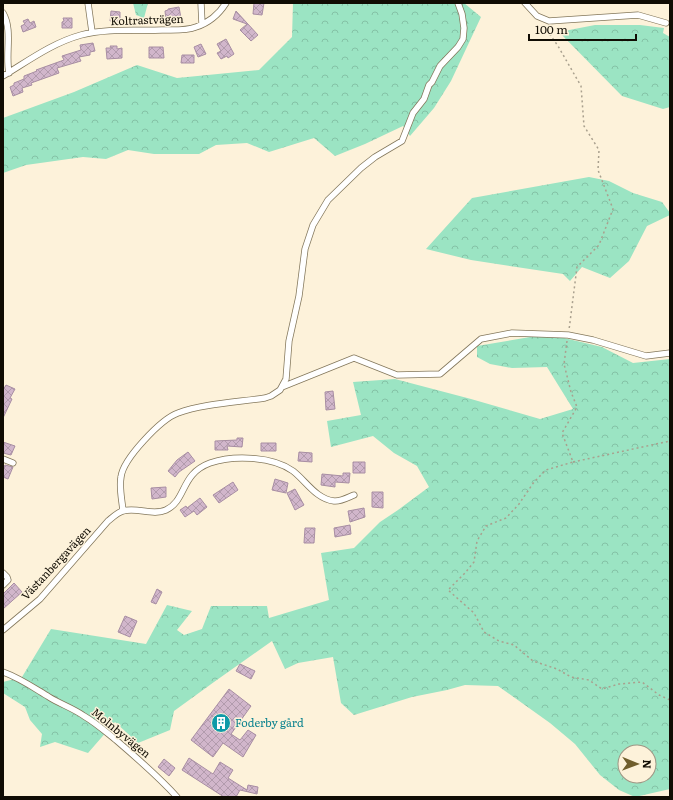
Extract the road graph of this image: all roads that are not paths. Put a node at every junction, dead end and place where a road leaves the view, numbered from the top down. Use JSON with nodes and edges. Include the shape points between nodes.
{"nodes":[{"id":1,"x":88,"y":3,"type":"edge"},
{"id":2,"x":201,"y":3,"type":"edge"},
{"id":3,"x":226,"y":3,"type":"edge"},
{"id":4,"x":458,"y":3,"type":"edge"},
{"id":5,"x":525,"y":3,"type":"edge"},
{"id":6,"x":3,"y":13,"type":"edge"},
{"id":7,"x":666,"y":22,"type":"dead end"},
{"id":8,"x":202,"y":24,"type":"junction"},
{"id":9,"x":92,"y":32,"type":"junction"},
{"id":10,"x":9,"y":73,"type":"junction"},
{"id":11,"x":3,"y":76,"type":"edge"},
{"id":12,"x":670,"y":354,"type":"edge"},
{"id":13,"x":281,"y":387,"type":"junction"},
{"id":14,"x":3,"y":459,"type":"edge"},
{"id":15,"x":12,"y":463,"type":"dead end"},
{"id":16,"x":354,"y":495,"type":"dead end"},
{"id":17,"x":123,"y":511,"type":"junction"},
{"id":18,"x":3,"y":573,"type":"edge"},
{"id":19,"x":3,"y":586,"type":"edge"},
{"id":20,"x":3,"y":630,"type":"edge"},
{"id":21,"x":3,"y":672,"type":"edge"},
{"id":22,"x":177,"y":797,"type":"edge"}],
"edges":[{"from":1,"to":9,"type":"street"},
{"from":2,"to":8,"type":"street"},
{"from":3,"to":8,"type":"street","name":"Koltrastvägen","via":[[220,12]]},
{"from":4,"to":13,"type":"street","via":[[464,28],[463,39],[440,66],[424,99],[413,113],[402,141],[361,168],[328,200],[313,225],[305,249],[299,296],[288,341],[286,379]]},
{"from":5,"to":7,"type":"street","via":[[537,16],[549,21],[638,15]]},
{"from":6,"to":10,"type":"street","via":[[8,29]]},
{"from":8,"to":9,"type":"street","name":"Koltrastvägen","via":[[178,30]]},
{"from":9,"to":10,"type":"street","name":"Koltrastvägen","via":[[51,46]]},
{"from":10,"to":11,"type":"street","name":"Koltrastvägen"},
{"from":12,"to":13,"type":"street","via":[[646,356],[568,335],[512,333],[481,339],[440,374],[397,375],[354,358]]},
{"from":13,"to":17,"type":"street","via":[[276,394],[265,398],[192,408],[170,416],[127,460],[120,484]]},
{"from":14,"to":15,"type":"street"},
{"from":16,"to":17,"type":"street","via":[[335,501],[320,497],[292,471],[275,462],[225,459],[193,473],[174,505],[165,511]]},
{"from":17,"to":20,"type":"street","name":"Västanbergavägen","via":[[108,521],[40,599]]},
{"from":18,"to":19,"type":"street","via":[[8,580]]},
{"from":21,"to":22,"type":"street","name":"Molnbyvägen","via":[[84,715],[132,753]]}]}
